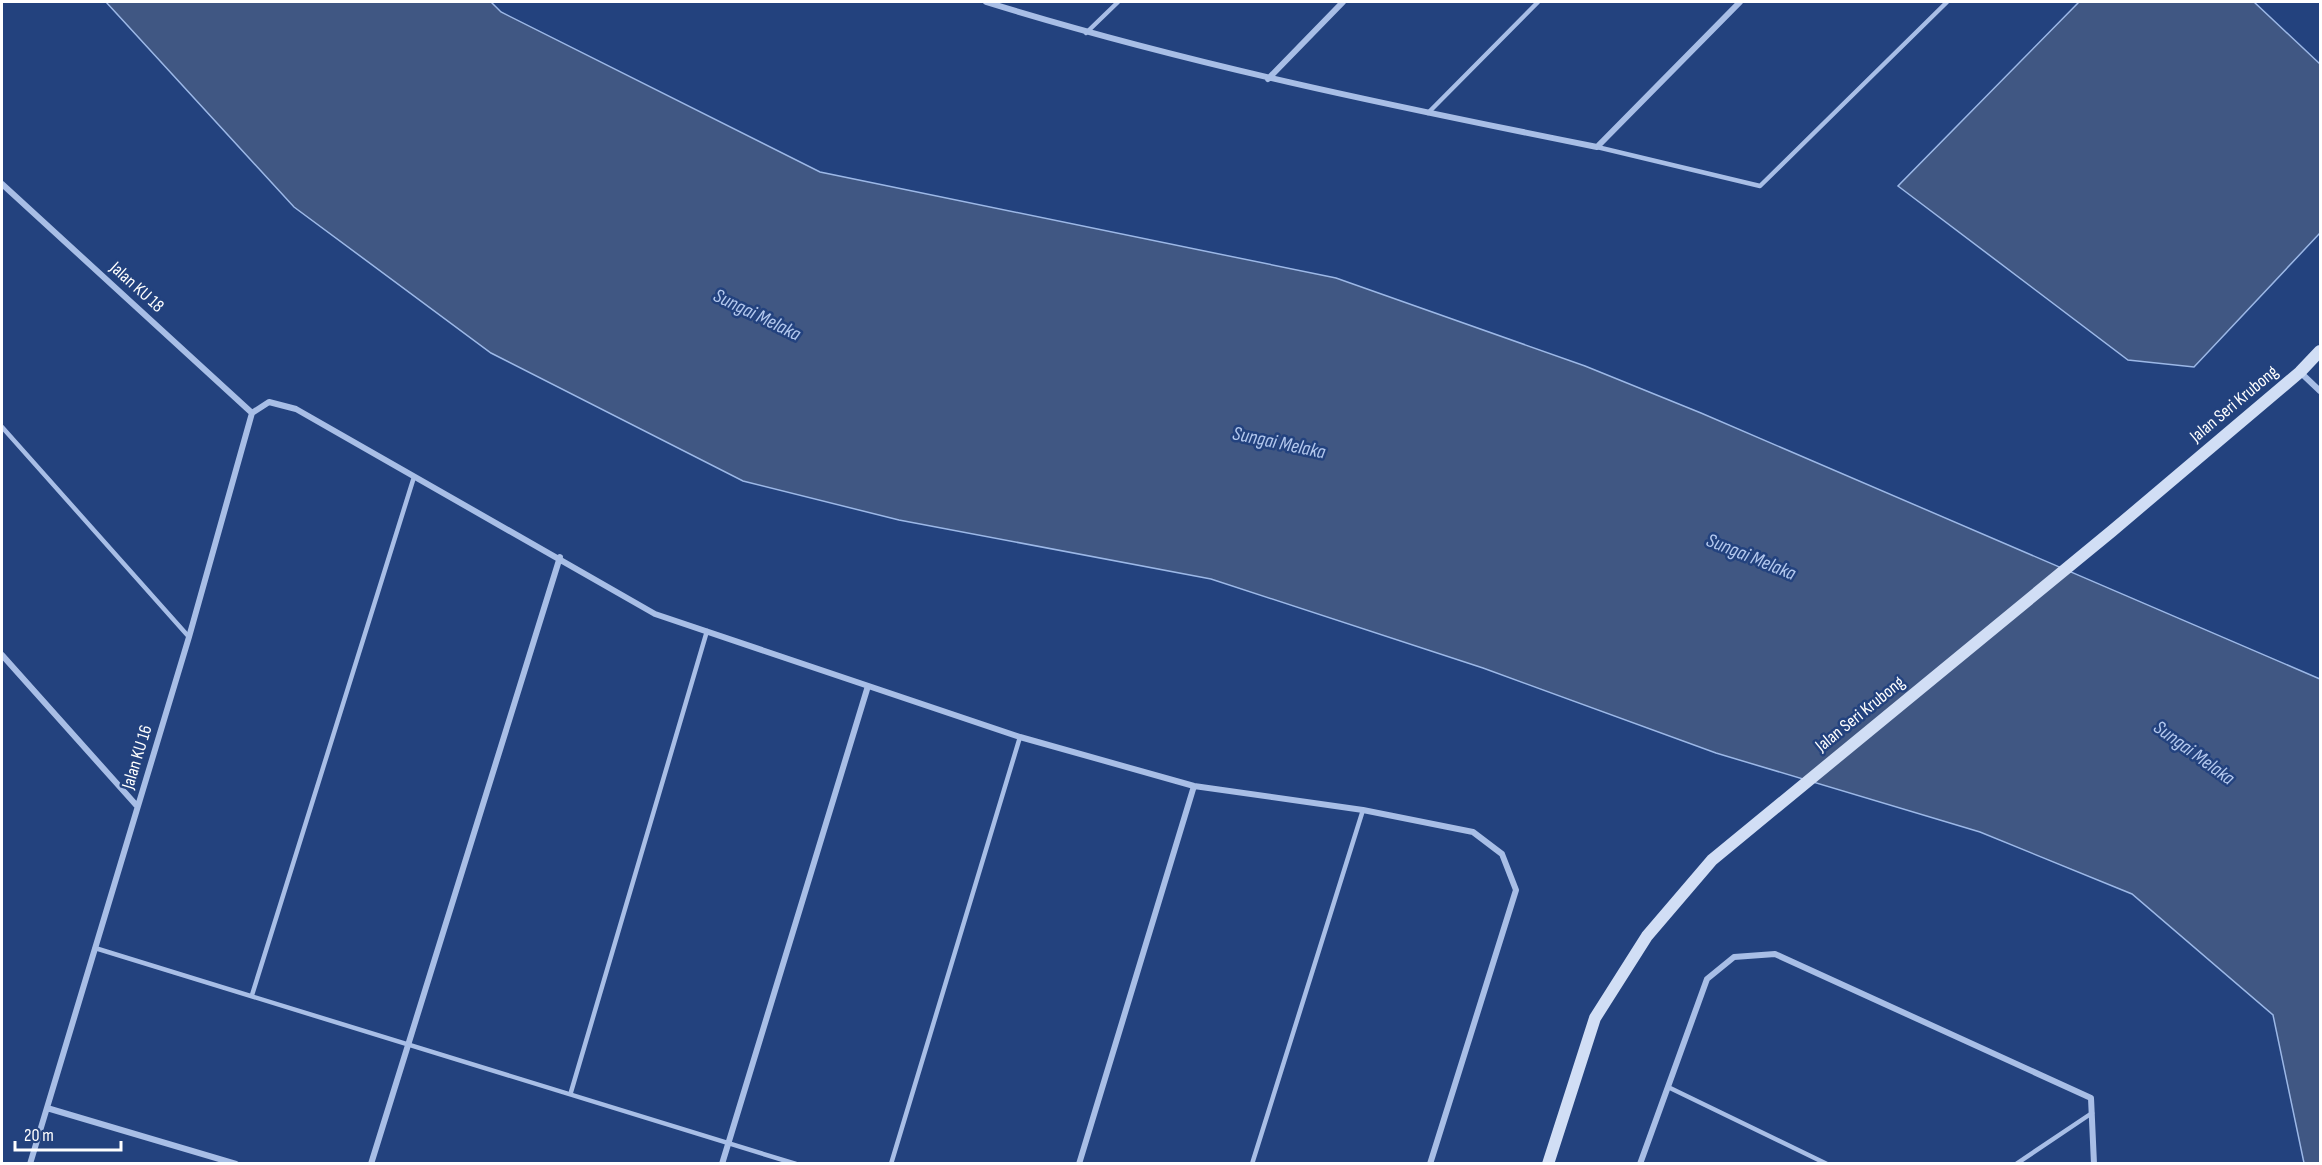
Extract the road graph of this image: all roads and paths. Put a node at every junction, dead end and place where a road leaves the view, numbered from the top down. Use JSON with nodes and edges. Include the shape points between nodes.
{"nodes":[{"id":1,"x":986,"y":2,"type":"edge"},
{"id":2,"x":1118,"y":2,"type":"edge"},
{"id":3,"x":1343,"y":2,"type":"edge"},
{"id":4,"x":1538,"y":2,"type":"edge"},
{"id":5,"x":1740,"y":2,"type":"edge"},
{"id":6,"x":1947,"y":2,"type":"edge"},
{"id":7,"x":1086,"y":33,"type":"junction"},
{"id":8,"x":1268,"y":79,"type":"junction"},
{"id":9,"x":1428,"y":114,"type":"junction"},
{"id":10,"x":1597,"y":147,"type":"junction"},
{"id":11,"x":2,"y":184,"type":"edge"},
{"id":12,"x":2320,"y":351,"type":"edge"},
{"id":13,"x":2300,"y":372,"type":"junction"},
{"id":14,"x":2320,"y":391,"type":"edge"},
{"id":15,"x":252,"y":413,"type":"junction"},
{"id":16,"x":2,"y":427,"type":"edge"},
{"id":17,"x":414,"y":477,"type":"junction"},
{"id":18,"x":561,"y":558,"type":"junction"},
{"id":19,"x":707,"y":631,"type":"junction"},
{"id":20,"x":189,"y":637,"type":"junction"},
{"id":21,"x":2,"y":655,"type":"edge"},
{"id":22,"x":868,"y":686,"type":"junction"},
{"id":23,"x":1020,"y":737,"type":"junction"},
{"id":24,"x":1194,"y":786,"type":"junction"},
{"id":25,"x":137,"y":806,"type":"junction"},
{"id":26,"x":1363,"y":810,"type":"junction"},
{"id":27,"x":95,"y":948,"type":"junction"},
{"id":28,"x":252,"y":995,"type":"junction"},
{"id":29,"x":410,"y":1044,"type":"junction"},
{"id":30,"x":1668,"y":1087,"type":"junction"},
{"id":31,"x":571,"y":1092,"type":"junction"},
{"id":32,"x":47,"y":1108,"type":"junction"},
{"id":33,"x":2092,"y":1113,"type":"junction"},
{"id":34,"x":728,"y":1142,"type":"junction"},
{"id":35,"x":30,"y":1164,"type":"edge"},
{"id":36,"x":236,"y":1164,"type":"edge"},
{"id":37,"x":372,"y":1164,"type":"edge"},
{"id":38,"x":722,"y":1164,"type":"edge"},
{"id":39,"x":796,"y":1164,"type":"edge"},
{"id":40,"x":891,"y":1164,"type":"edge"},
{"id":41,"x":1079,"y":1164,"type":"edge"},
{"id":42,"x":1252,"y":1164,"type":"edge"},
{"id":43,"x":1430,"y":1164,"type":"edge"},
{"id":44,"x":1548,"y":1164,"type":"edge"},
{"id":45,"x":1640,"y":1164,"type":"edge"},
{"id":46,"x":1827,"y":1164,"type":"edge"},
{"id":47,"x":2016,"y":1164,"type":"edge"},
{"id":48,"x":2094,"y":1164,"type":"edge"}],
"edges":[{"from":1,"to":7,"type":"street"},
{"from":2,"to":7,"type":"lane"},
{"from":3,"to":8,"type":"street"},
{"from":4,"to":9,"type":"lane"},
{"from":5,"to":10,"type":"street"},
{"from":6,"to":10,"type":"lane","via":[[1761,186]]},
{"from":7,"to":8,"type":"street"},
{"from":8,"to":9,"type":"street"},
{"from":9,"to":10,"type":"street"},
{"from":11,"to":15,"type":"street","name":"Jalan KU 18"},
{"from":12,"to":13,"type":"street","name":"Jalan Seri Krubong"},
{"from":13,"to":14,"type":"street"},
{"from":13,"to":44,"type":"street","name":"Jalan Seri Krubong","via":[[1712,860],[1647,936],[1595,1018]]},
{"from":15,"to":17,"type":"street","via":[[269,402],[296,409]]},
{"from":15,"to":20,"type":"street","name":"Jalan KU 16"},
{"from":16,"to":20,"type":"lane"},
{"from":17,"to":18,"type":"street"},
{"from":17,"to":28,"type":"lane"},
{"from":18,"to":19,"type":"street","via":[[656,614]]},
{"from":18,"to":29,"type":"street"},
{"from":19,"to":22,"type":"street"},
{"from":19,"to":31,"type":"lane"},
{"from":20,"to":25,"type":"street","name":"Jalan KU 16"},
{"from":21,"to":25,"type":"street"},
{"from":22,"to":23,"type":"street"},
{"from":22,"to":34,"type":"street"},
{"from":23,"to":24,"type":"street"},
{"from":23,"to":40,"type":"lane"},
{"from":24,"to":26,"type":"street"},
{"from":24,"to":41,"type":"street"},
{"from":25,"to":27,"type":"street","name":"Jalan KU 16"},
{"from":26,"to":42,"type":"lane"},
{"from":26,"to":43,"type":"street","via":[[1473,832],[1502,854],[1516,890]]},
{"from":27,"to":28,"type":"lane"},
{"from":27,"to":32,"type":"street","name":"Jalan KU 16"},
{"from":28,"to":29,"type":"lane"},
{"from":29,"to":31,"type":"lane"},
{"from":29,"to":37,"type":"street"},
{"from":30,"to":33,"type":"street","via":[[1707,979],[1734,957],[1775,954],[2091,1098]]},
{"from":30,"to":45,"type":"street"},
{"from":30,"to":46,"type":"lane"},
{"from":31,"to":34,"type":"lane"},
{"from":32,"to":35,"type":"street","name":"Jalan KU 16"},
{"from":32,"to":36,"type":"street"},
{"from":33,"to":47,"type":"lane"},
{"from":33,"to":48,"type":"street"},
{"from":34,"to":38,"type":"street"},
{"from":34,"to":39,"type":"lane"}]}
